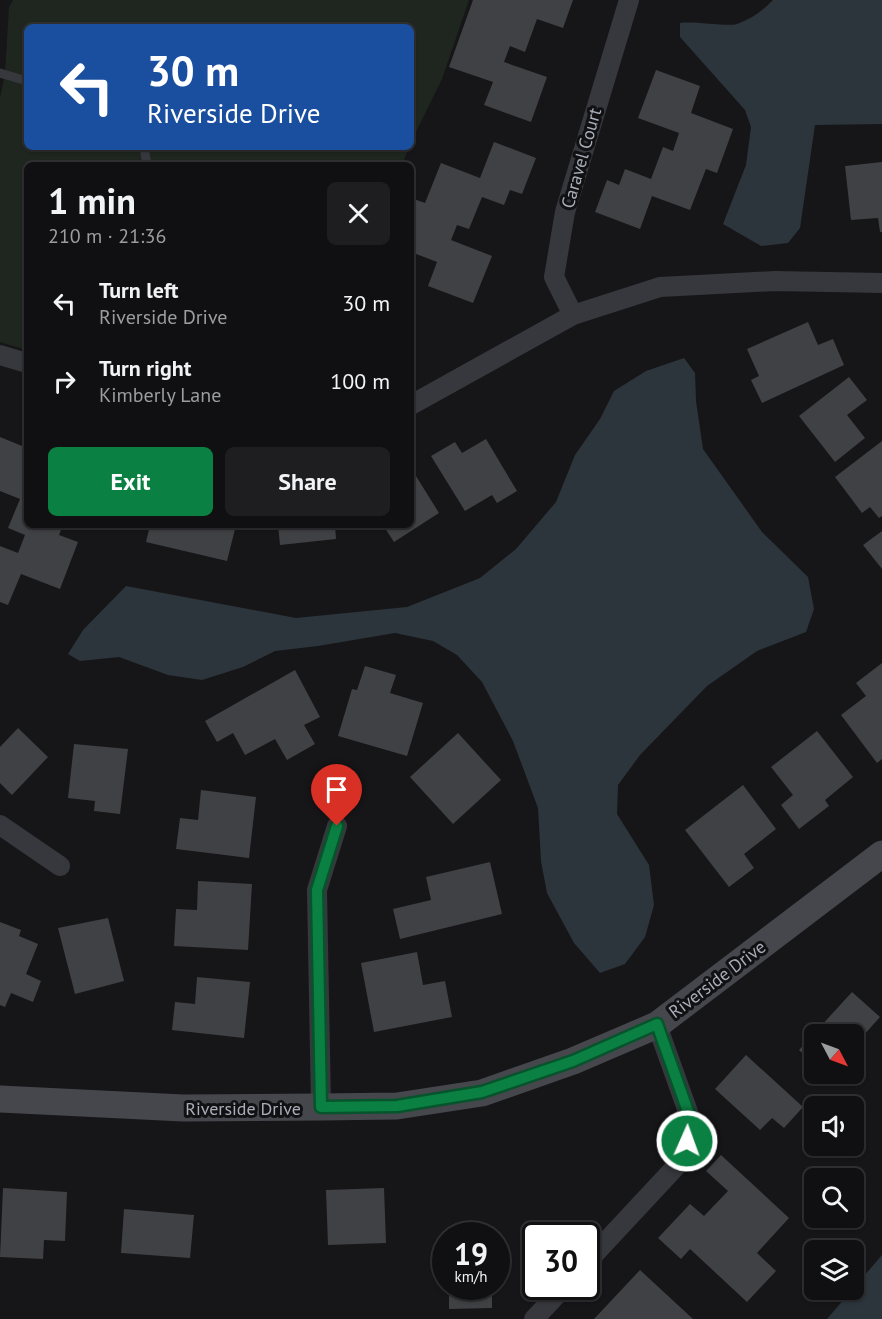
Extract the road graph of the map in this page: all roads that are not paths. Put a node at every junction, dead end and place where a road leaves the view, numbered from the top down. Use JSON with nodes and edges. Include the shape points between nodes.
{"nodes":[{"id":1,"x":629,"y":0,"type":"edge"},
{"id":2,"x":0,"y":73,"type":"edge"},
{"id":3,"x":24,"y":80,"type":"edge"},
{"id":4,"x":881,"y":286,"type":"edge"},
{"id":5,"x":573,"y":315,"type":"junction"},
{"id":6,"x":0,"y":356,"type":"edge"},
{"id":7,"x":24,"y":362,"type":"edge"},
{"id":8,"x":414,"y":403,"type":"edge"},
{"id":9,"x":0,"y":825,"type":"edge"},
{"id":10,"x":337,"y":826,"type":"dead end"},
{"id":11,"x":882,"y":854,"type":"edge"},
{"id":12,"x":60,"y":866,"type":"dead end"},
{"id":13,"x":657,"y":1024,"type":"junction"},
{"id":14,"x":0,"y":1099,"type":"edge"},
{"id":15,"x":321,"y":1107,"type":"junction"},
{"id":16,"x":600,"y":1248,"type":"edge"},
{"id":17,"x":552,"y":1300,"type":"edge"},
{"id":18,"x":534,"y":1319,"type":"edge"}],
"edges":[{"from":1,"to":5,"type":"street","name":"Caravel Court","via":[[563,223],[554,277]]},
{"from":2,"to":3,"type":"lane"},
{"from":4,"to":5,"type":"street","via":[[775,281],[660,287]]},
{"from":5,"to":8,"type":"street"},
{"from":6,"to":7,"type":"street"},
{"from":9,"to":12,"type":"street"},
{"from":10,"to":15,"type":"street","via":[[317,890]]},
{"from":11,"to":13,"type":"street","name":"Riverside Drive"},
{"from":13,"to":15,"type":"street","name":"Riverside Drive","via":[[573,1061],[482,1092],[397,1106]]},
{"from":13,"to":16,"type":"street","via":[[692,1123],[682,1160]]},
{"from":14,"to":15,"type":"street","name":"Riverside Drive","via":[[183,1108]]},
{"from":17,"to":18,"type":"street"}]}
